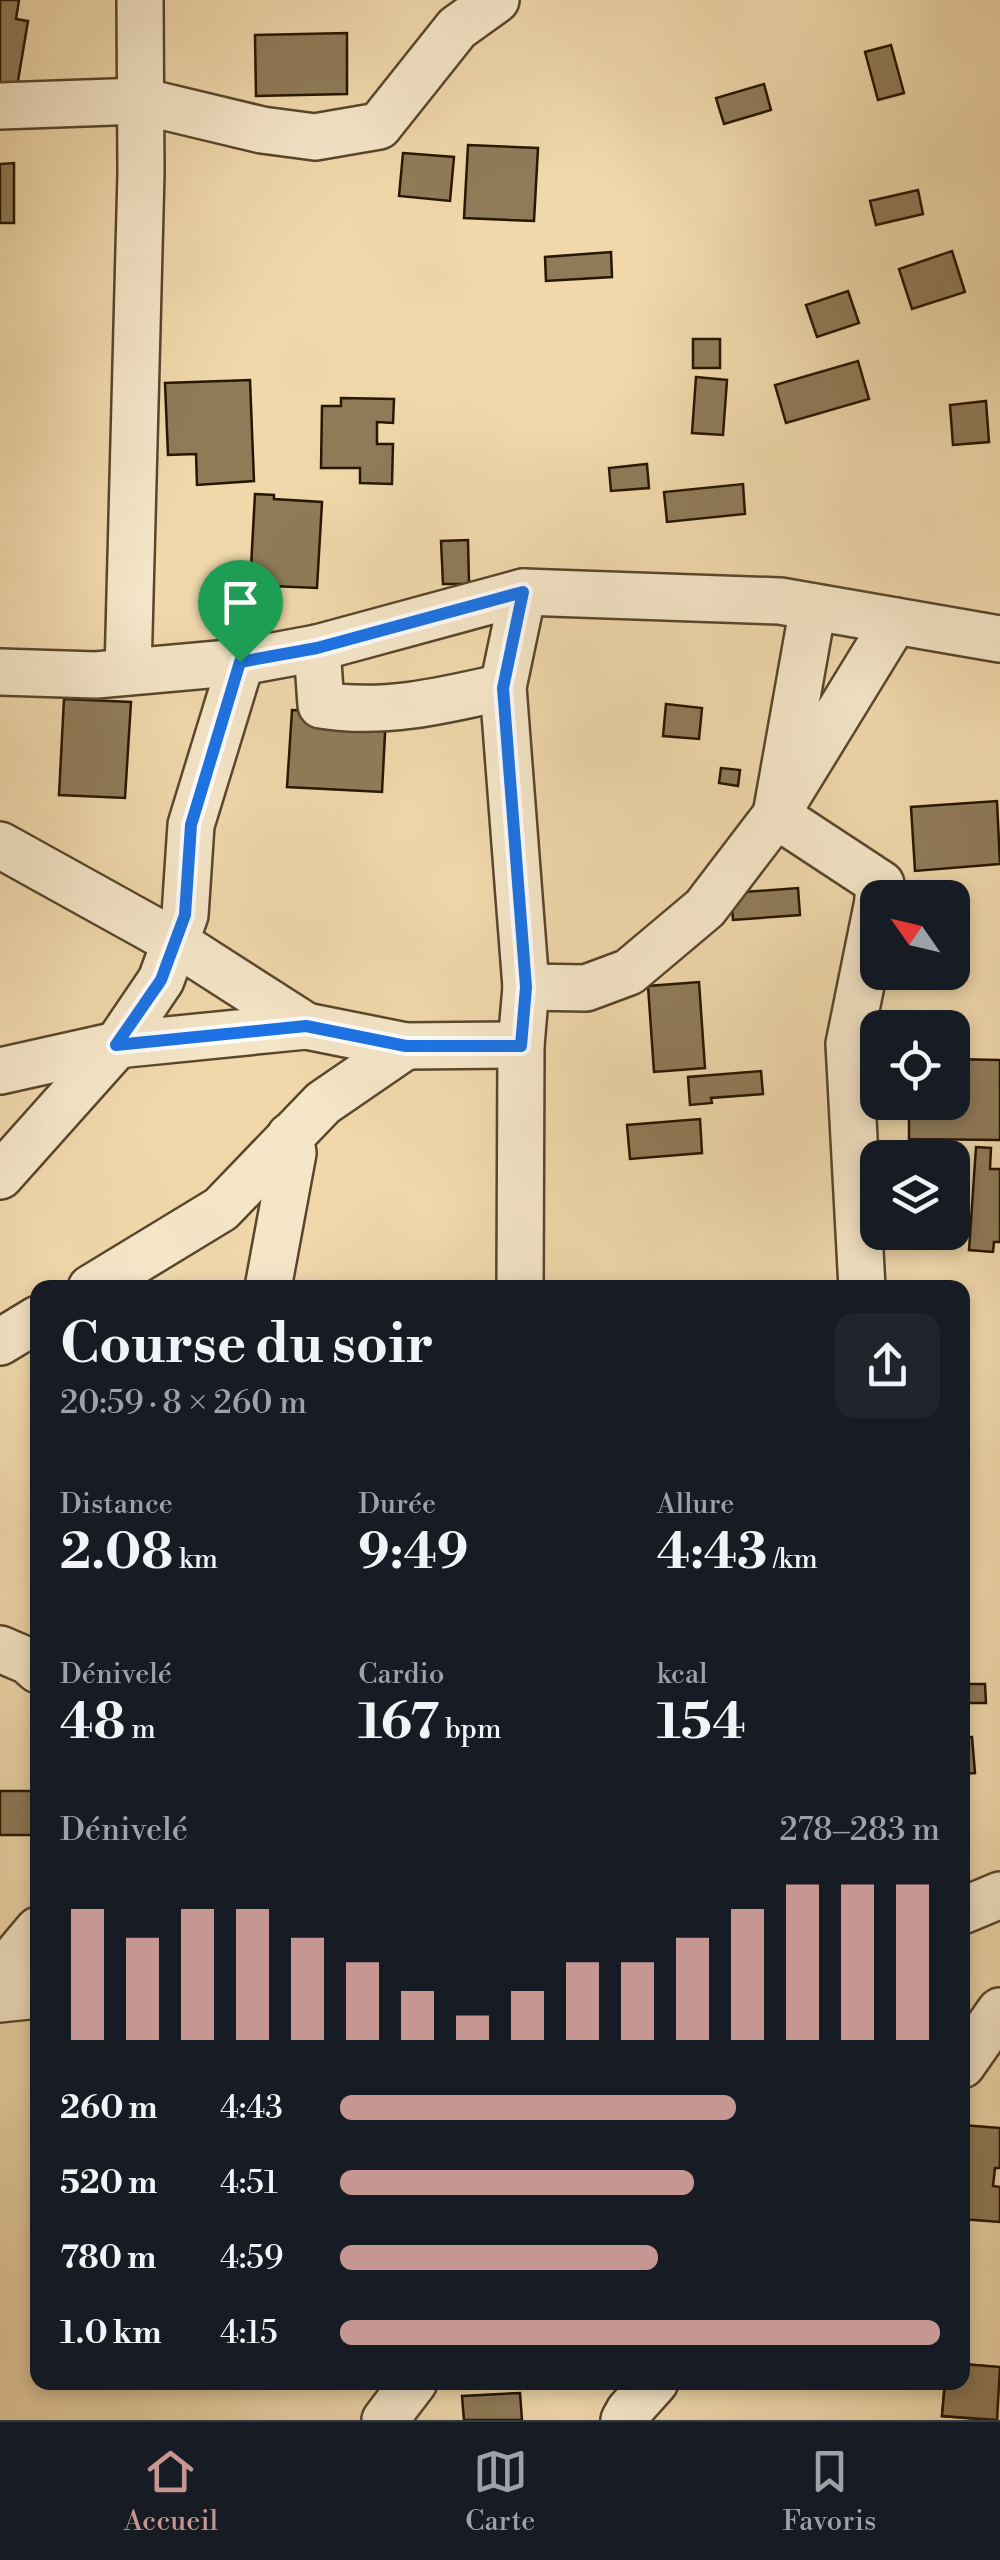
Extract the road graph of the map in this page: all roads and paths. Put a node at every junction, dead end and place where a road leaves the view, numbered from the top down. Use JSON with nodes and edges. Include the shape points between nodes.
{"nodes":[{"id":1,"x":140,"y":0,"type":"edge"},
{"id":2,"x":496,"y":0,"type":"edge"},
{"id":3,"x":141,"y":101,"type":"junction"},
{"id":4,"x":0,"y":106,"type":"edge"},
{"id":5,"x":523,"y":592,"type":"junction"},
{"id":6,"x":813,"y":607,"type":"junction"},
{"id":7,"x":895,"y":621,"type":"junction"},
{"id":8,"x":1000,"y":639,"type":"edge"},
{"id":9,"x":317,"y":648,"type":"junction"},
{"id":10,"x":240,"y":662,"type":"junction"},
{"id":11,"x":0,"y":672,"type":"edge"},
{"id":12,"x":128,"y":672,"type":"junction"},
{"id":13,"x":503,"y":688,"type":"junction"},
{"id":14,"x":776,"y":815,"type":"junction"},
{"id":15,"x":0,"y":845,"type":"edge"},
{"id":16,"x":875,"y":880,"type":"edge"},
{"id":17,"x":174,"y":942,"type":"junction"},
{"id":18,"x":526,"y":987,"type":"junction"},
{"id":19,"x":860,"y":989,"type":"edge"},
{"id":20,"x":306,"y":1026,"type":"junction"},
{"id":21,"x":116,"y":1045,"type":"junction"},
{"id":22,"x":406,"y":1046,"type":"junction"},
{"id":23,"x":521,"y":1046,"type":"junction"},
{"id":24,"x":0,"y":1071,"type":"edge"},
{"id":25,"x":290,"y":1136,"type":"junction"},
{"id":26,"x":0,"y":1176,"type":"edge"},
{"id":27,"x":104,"y":1280,"type":"edge"},
{"id":28,"x":269,"y":1280,"type":"edge"},
{"id":29,"x":520,"y":1280,"type":"edge"},
{"id":30,"x":862,"y":1280,"type":"edge"},
{"id":31,"x":30,"y":1324,"type":"edge"},
{"id":32,"x":0,"y":1342,"type":"edge"},
{"id":33,"x":1000,"y":1895,"type":"edge"},
{"id":34,"x":970,"y":1908,"type":"edge"},
{"id":35,"x":30,"y":1939,"type":"edge"},
{"id":36,"x":0,"y":1975,"type":"edge"},
{"id":37,"x":30,"y":1996,"type":"edge"},
{"id":38,"x":0,"y":1999,"type":"edge"},
{"id":39,"x":1000,"y":2011,"type":"edge"},
{"id":40,"x":974,"y":2054,"type":"edge"},
{"id":41,"x":408,"y":2390,"type":"edge"},
{"id":42,"x":648,"y":2390,"type":"edge"},
{"id":43,"x":384,"y":2420,"type":"edge"},
{"id":44,"x":624,"y":2420,"type":"edge"}],
"edges":[{"from":1,"to":3,"type":"street"},
{"from":2,"to":3,"type":"street","via":[[457,28],[379,126],[315,137]]},
{"from":3,"to":4,"type":"street"},
{"from":3,"to":12,"type":"street"},
{"from":5,"to":6,"type":"street"},
{"from":5,"to":9,"type":"street"},
{"from":5,"to":13,"type":"street"},
{"from":6,"to":7,"type":"street"},
{"from":6,"to":14,"type":"street"},
{"from":7,"to":8,"type":"street"},
{"from":7,"to":14,"type":"street"},
{"from":9,"to":10,"type":"street"},
{"from":9,"to":13,"type":"street","via":[[321,705],[419,706]]},
{"from":10,"to":12,"type":"street"},
{"from":10,"to":17,"type":"street","via":[[191,825],[185,915]]},
{"from":11,"to":12,"type":"street"},
{"from":13,"to":18,"type":"street"},
{"from":14,"to":16,"type":"street"},
{"from":14,"to":18,"type":"street","via":[[705,908],[629,972],[586,988]]},
{"from":15,"to":17,"type":"street"},
{"from":17,"to":20,"type":"street"},
{"from":17,"to":21,"type":"street","via":[[161,980]]},
{"from":18,"to":23,"type":"street"},
{"from":19,"to":30,"type":"street","via":[[849,1044]]},
{"from":20,"to":21,"type":"street"},
{"from":20,"to":22,"type":"street"},
{"from":21,"to":24,"type":"street"},
{"from":21,"to":26,"type":"street"},
{"from":22,"to":23,"type":"street"},
{"from":22,"to":25,"type":"street","via":[[323,1103]]},
{"from":23,"to":29,"type":"street"},
{"from":25,"to":27,"type":"street","via":[[221,1209]]},
{"from":25,"to":28,"type":"street","via":[[293,1154]]},
{"from":31,"to":32,"type":"street"},
{"from":33,"to":34,"type":"street"},
{"from":35,"to":36,"type":"street"},
{"from":37,"to":38,"type":"street"},
{"from":39,"to":40,"type":"street"},
{"from":41,"to":43,"type":"street"},
{"from":42,"to":44,"type":"street"}]}
